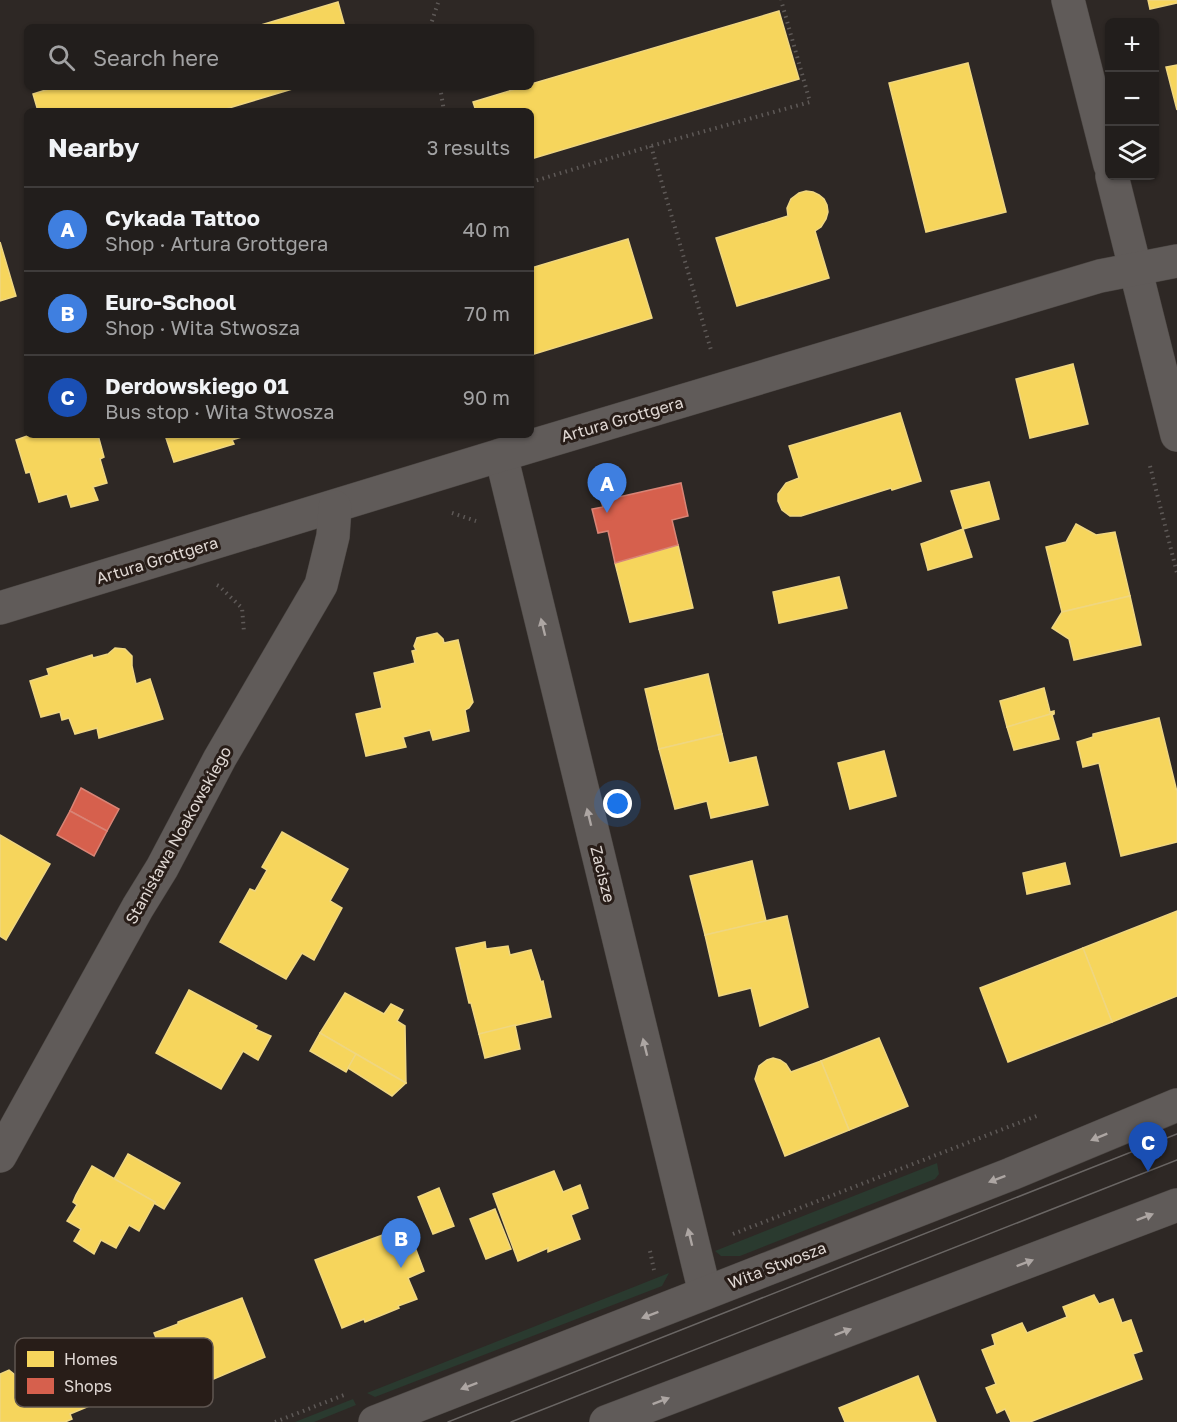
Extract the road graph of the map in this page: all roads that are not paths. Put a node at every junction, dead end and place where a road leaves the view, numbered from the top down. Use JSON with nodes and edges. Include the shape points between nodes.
{"nodes":[{"id":1,"x":1068,"y":0,"type":"edge"},
{"id":2,"x":1105,"y":145,"type":"edge"},
{"id":3,"x":1113,"y":180,"type":"edge"},
{"id":4,"x":1177,"y":261,"type":"edge"},
{"id":5,"x":1136,"y":269,"type":"junction"},
{"id":6,"x":1177,"y":435,"type":"edge"},
{"id":7,"x":501,"y":455,"type":"junction"},
{"id":8,"x":335,"y":507,"type":"junction"},
{"id":9,"x":0,"y":609,"type":"edge"},
{"id":10,"x":1177,"y":1105,"type":"edge"},
{"id":11,"x":0,"y":1156,"type":"edge"},
{"id":12,"x":1177,"y":1205,"type":"edge"},
{"id":13,"x":705,"y":1293,"type":"junction"},
{"id":14,"x":375,"y":1422,"type":"edge"},
{"id":15,"x":606,"y":1422,"type":"edge"}],
"edges":[{"from":1,"to":2,"type":"street"},
{"from":3,"to":5,"type":"street"},
{"from":4,"to":5,"type":"street","name":"Artura Grottgera"},
{"from":5,"to":6,"type":"street"},
{"from":5,"to":7,"type":"street","name":"Artura Grottgera","via":[[1100,276]]},
{"from":7,"to":8,"type":"street","name":"Artura Grottgera"},
{"from":13,"to":7,"type":"street","name":"Zacisze","one_way":true},
{"from":8,"to":9,"type":"street","name":"Artura Grottgera"},
{"from":8,"to":11,"type":"street","name":"Stanisława Noakowskiego","via":[[333,536],[321,585],[220,758]]},
{"from":10,"to":13,"type":"street","name":"Wita Stwosza","one_way":true},
{"from":15,"to":12,"type":"street","one_way":true},
{"from":13,"to":14,"type":"street","name":"Wita Stwosza","one_way":true}]}
